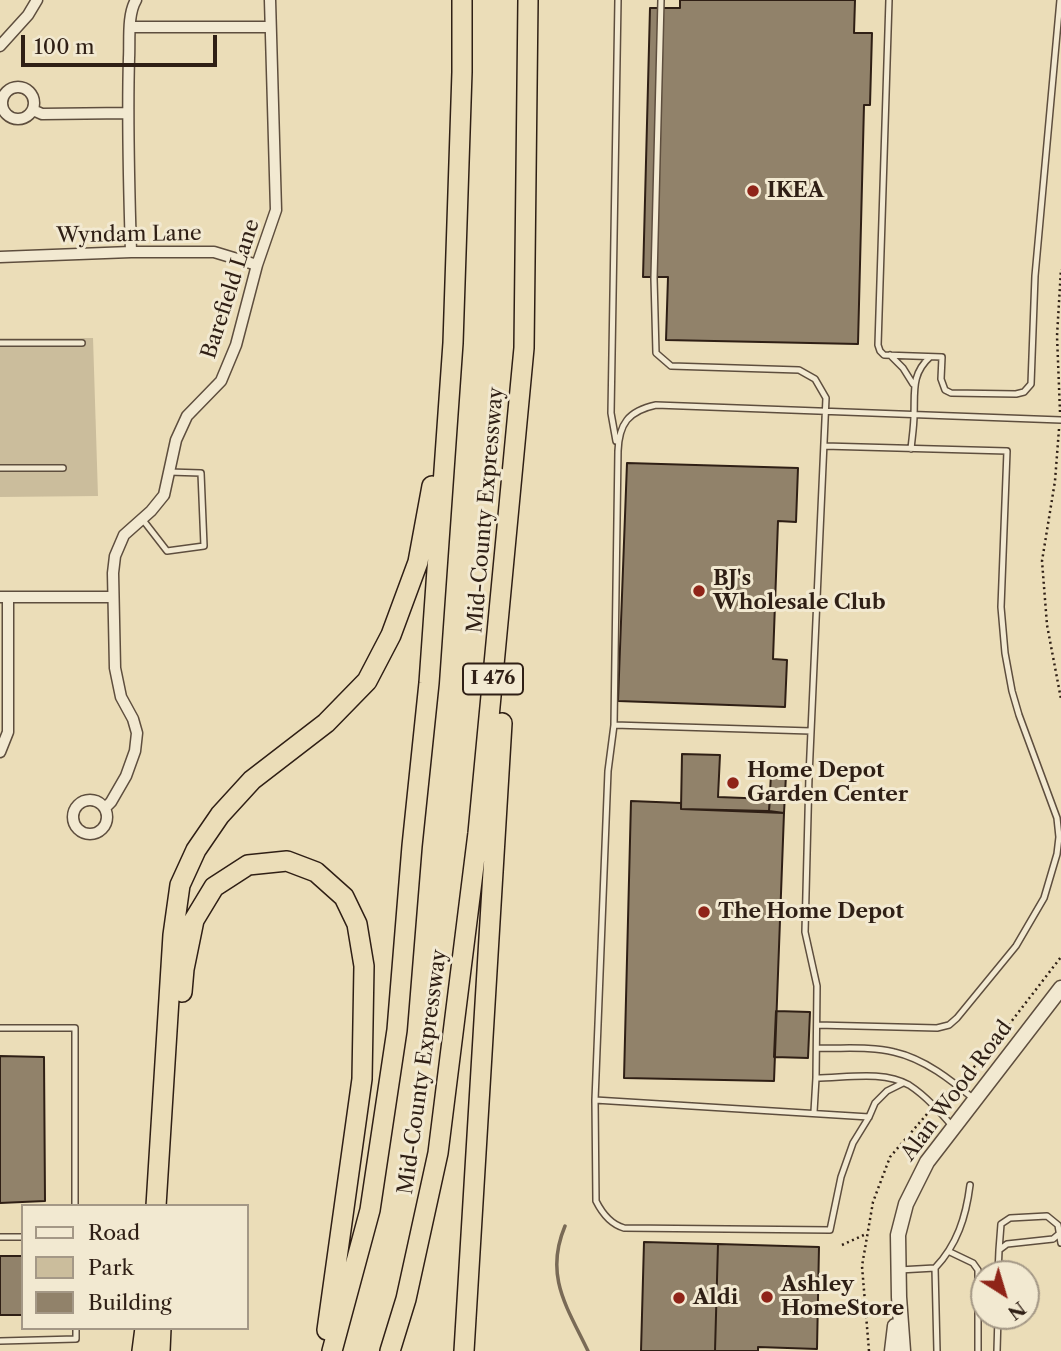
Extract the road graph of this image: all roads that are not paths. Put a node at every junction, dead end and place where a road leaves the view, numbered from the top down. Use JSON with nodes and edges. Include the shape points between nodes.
{"nodes":[{"id":1,"x":37,"y":0,"type":"edge"},
{"id":2,"x":136,"y":0,"type":"edge"},
{"id":3,"x":270,"y":0,"type":"edge"},
{"id":4,"x":462,"y":0,"type":"edge"},
{"id":5,"x":527,"y":0,"type":"edge"},
{"id":6,"x":618,"y":0,"type":"edge"},
{"id":7,"x":661,"y":0,"type":"edge"},
{"id":8,"x":889,"y":0,"type":"edge"},
{"id":9,"x":1060,"y":0,"type":"edge"},
{"id":10,"x":131,"y":27,"type":"junction"},
{"id":11,"x":270,"y":27,"type":"junction"},
{"id":12,"x":0,"y":46,"type":"edge"},
{"id":13,"x":33,"y":110,"type":"dead end"},
{"id":14,"x":128,"y":113,"type":"junction"},
{"id":15,"x":131,"y":252,"type":"junction"},
{"id":16,"x":0,"y":257,"type":"edge"},
{"id":17,"x":257,"y":265,"type":"junction"},
{"id":18,"x":0,"y":343,"type":"edge"},
{"id":19,"x":82,"y":343,"type":"dead end"},
{"id":20,"x":453,"y":343,"type":"junction"},
{"id":21,"x":524,"y":348,"type":"junction"},
{"id":22,"x":890,"y":355,"type":"junction"},
{"id":23,"x":930,"y":357,"type":"junction"},
{"id":24,"x":913,"y":384,"type":"junction"},
{"id":25,"x":827,"y":412,"type":"junction"},
{"id":26,"x":914,"y":415,"type":"junction"},
{"id":27,"x":1061,"y":420,"type":"edge"},
{"id":28,"x":824,"y":446,"type":"junction"},
{"id":29,"x":911,"y":449,"type":"junction"},
{"id":30,"x":618,"y":451,"type":"junction"},
{"id":31,"x":0,"y":468,"type":"edge"},
{"id":32,"x":63,"y":468,"type":"dead end"},
{"id":33,"x":169,"y":472,"type":"junction"},
{"id":34,"x":142,"y":519,"type":"junction"},
{"id":35,"x":4,"y":597,"type":"edge"},
{"id":36,"x":113,"y":597,"type":"junction"},
{"id":37,"x":614,"y":725,"type":"junction"},
{"id":38,"x":811,"y":731,"type":"junction"},
{"id":39,"x":0,"y":752,"type":"edge"},
{"id":40,"x":105,"y":808,"type":"dead end"},
{"id":41,"x":1061,"y":988,"type":"edge"},
{"id":42,"x":817,"y":1025,"type":"junction"},
{"id":43,"x":0,"y":1028,"type":"edge"},
{"id":44,"x":817,"y":1048,"type":"junction"},
{"id":45,"x":816,"y":1078,"type":"junction"},
{"id":46,"x":903,"y":1083,"type":"junction"},
{"id":47,"x":595,"y":1100,"type":"junction"},
{"id":48,"x":975,"y":1100,"type":"junction"},
{"id":49,"x":814,"y":1112,"type":"junction"},
{"id":50,"x":869,"y":1117,"type":"junction"},
{"id":51,"x":954,"y":1127,"type":"junction"},
{"id":52,"x":970,"y":1185,"type":"dead end"},
{"id":53,"x":75,"y":1204,"type":"edge"},
{"id":54,"x":156,"y":1204,"type":"edge"},
{"id":55,"x":169,"y":1204,"type":"edge"},
{"id":56,"x":1059,"y":1234,"type":"edge"},
{"id":57,"x":0,"y":1237,"type":"edge"},
{"id":58,"x":21,"y":1237,"type":"edge"},
{"id":59,"x":1061,"y":1243,"type":"edge"},
{"id":60,"x":999,"y":1250,"type":"junction"},
{"id":61,"x":950,"y":1252,"type":"junction"},
{"id":62,"x":999,"y":1260,"type":"edge"},
{"id":63,"x":935,"y":1268,"type":"junction"},
{"id":64,"x":899,"y":1270,"type":"junction"},
{"id":65,"x":899,"y":1297,"type":"junction"},
{"id":66,"x":76,"y":1330,"type":"edge"},
{"id":67,"x":145,"y":1330,"type":"edge"},
{"id":68,"x":161,"y":1330,"type":"edge"},
{"id":69,"x":998,"y":1330,"type":"edge"},
{"id":70,"x":0,"y":1341,"type":"edge"},
{"id":71,"x":142,"y":1351,"type":"edge"},
{"id":72,"x":160,"y":1351,"type":"edge"},
{"id":73,"x":324,"y":1351,"type":"edge"},
{"id":74,"x":332,"y":1351,"type":"edge"},
{"id":75,"x":390,"y":1351,"type":"edge"},
{"id":76,"x":464,"y":1351,"type":"edge"},
{"id":77,"x":892,"y":1351,"type":"edge"},
{"id":78,"x":903,"y":1351,"type":"edge"},
{"id":79,"x":937,"y":1351,"type":"edge"},
{"id":80,"x":978,"y":1351,"type":"edge"},
{"id":81,"x":998,"y":1351,"type":"edge"}],
"edges":[{"from":1,"to":12,"type":"street"},
{"from":2,"to":10,"type":"street"},
{"from":3,"to":11,"type":"street","name":"Barefield Lane"},
{"from":4,"to":20,"type":"highway","name":"Mid-County Expressway"},
{"from":5,"to":21,"type":"highway","name":"Mid-County Expressway","number":"I 476"},
{"from":6,"to":30,"type":"lane","via":[[611,413]]},
{"from":7,"to":25,"type":"lane","via":[[656,353],[671,366],[799,370],[818,383]]},
{"from":8,"to":22,"type":"lane","via":[[878,345]]},
{"from":9,"to":23,"type":"lane","via":[[1034,288],[1031,384],[1016,394],[951,393],[942,384],[942,357]]},
{"from":10,"to":11,"type":"street"},
{"from":10,"to":14,"type":"street"},
{"from":11,"to":17,"type":"street","name":"Barefield Lane","via":[[276,210]]},
{"from":13,"to":14,"type":"street","via":[[42,114]]},
{"from":14,"to":15,"type":"street"},
{"from":15,"to":16,"type":"street","name":"Wyndam Lane"},
{"from":15,"to":17,"type":"street","name":"Wyndam Lane","via":[[214,252]]},
{"from":17,"to":33,"type":"street","name":"Barefield Lane","via":[[236,345],[221,381],[187,416]]},
{"from":18,"to":19,"type":"lane"},
{"from":20,"to":54,"type":"highway","via":[[418,562],[391,635],[367,681],[326,723],[252,780],[220,815],[180,885]]},
{"from":20,"to":74,"type":"highway","name":"Mid-County Expressway","via":[[429,682],[397,1030],[369,1210]]},
{"from":21,"to":75,"type":"highway","name":"Mid-County Expressway","number":"I 476","via":[[478,833],[438,1153]]},
{"from":21,"to":76,"type":"highway"},
{"from":22,"to":23,"type":"lane"},
{"from":22,"to":24,"type":"lane"},
{"from":23,"to":24,"type":"lane"},
{"from":24,"to":26,"type":"lane"},
{"from":25,"to":26,"type":"lane"},
{"from":25,"to":28,"type":"lane"},
{"from":25,"to":30,"type":"lane","via":[[656,405],[626,421],[618,436]]},
{"from":26,"to":27,"type":"lane"},
{"from":26,"to":29,"type":"lane"},
{"from":28,"to":29,"type":"lane"},
{"from":28,"to":38,"type":"lane"},
{"from":29,"to":42,"type":"lane","via":[[1007,451],[1001,607],[1005,653],[1019,715],[1054,808],[1057,854],[1049,886],[1032,921],[953,1022],[937,1028]]},
{"from":30,"to":37,"type":"lane"},
{"from":31,"to":32,"type":"lane"},
{"from":33,"to":34,"type":"street","name":"Barefield Lane","via":[[164,495]]},
{"from":33,"to":34,"type":"lane","via":[[201,473],[204,546],[167,551]]},
{"from":34,"to":36,"type":"street","name":"Barefield Lane","via":[[119,545]]},
{"from":35,"to":36,"type":"street"},
{"from":35,"to":39,"type":"street","via":[[8,732]]},
{"from":36,"to":40,"type":"street","name":"Barefield Lane","via":[[115,667],[121,698],[137,733],[126,776]]},
{"from":37,"to":38,"type":"lane"},
{"from":37,"to":47,"type":"lane","via":[[607,771]]},
{"from":38,"to":42,"type":"lane","via":[[804,932],[817,986]]},
{"from":41,"to":48,"type":"street","name":"Alan Wood Road"},
{"from":42,"to":44,"type":"lane"},
{"from":43,"to":53,"type":"lane","via":[[75,1028]]},
{"from":44,"to":45,"type":"lane"},
{"from":44,"to":48,"type":"lane","via":[[884,1050],[913,1058]]},
{"from":45,"to":46,"type":"lane","via":[[872,1077]]},
{"from":45,"to":49,"type":"lane"},
{"from":46,"to":50,"type":"lane","via":[[879,1098]]},
{"from":46,"to":51,"type":"lane","via":[[920,1093]]},
{"from":47,"to":49,"type":"lane"},
{"from":47,"to":50,"type":"lane","via":[[596,1200],[603,1214],[624,1228],[830,1230],[846,1161]]},
{"from":48,"to":51,"type":"street","name":"Alan Wood Road"},
{"from":49,"to":50,"type":"lane"},
{"from":51,"to":64,"type":"street","name":"Alan Wood Road","via":[[927,1162],[906,1204],[898,1236]]},
{"from":52,"to":61,"type":"lane","via":[[967,1210]]},
{"from":55,"to":73,"type":"highway","via":[[184,969],[194,920],[214,887],[248,865],[286,861],[316,872],[344,897],[357,925],[364,966],[362,1079]]},
{"from":56,"to":59,"type":"lane"},
{"from":56,"to":60,"type":"lane","via":[[1054,1239],[1007,1244]]},
{"from":56,"to":60,"type":"lane","via":[[1058,1225],[1047,1216],[1010,1218],[1001,1224]]},
{"from":57,"to":58,"type":"lane"},
{"from":60,"to":62,"type":"lane"},
{"from":61,"to":63,"type":"lane"},
{"from":61,"to":80,"type":"lane","via":[[978,1270]]},
{"from":63,"to":64,"type":"lane"},
{"from":63,"to":79,"type":"lane"},
{"from":64,"to":65,"type":"street","name":"Alan Wood Road"},
{"from":65,"to":77,"type":"street"},
{"from":65,"to":78,"type":"street","name":"Alan Wood Road"},
{"from":66,"to":70,"type":"lane","via":[[76,1339]]},
{"from":67,"to":71,"type":"highway"},
{"from":68,"to":72,"type":"highway"},
{"from":69,"to":81,"type":"lane"}]}
